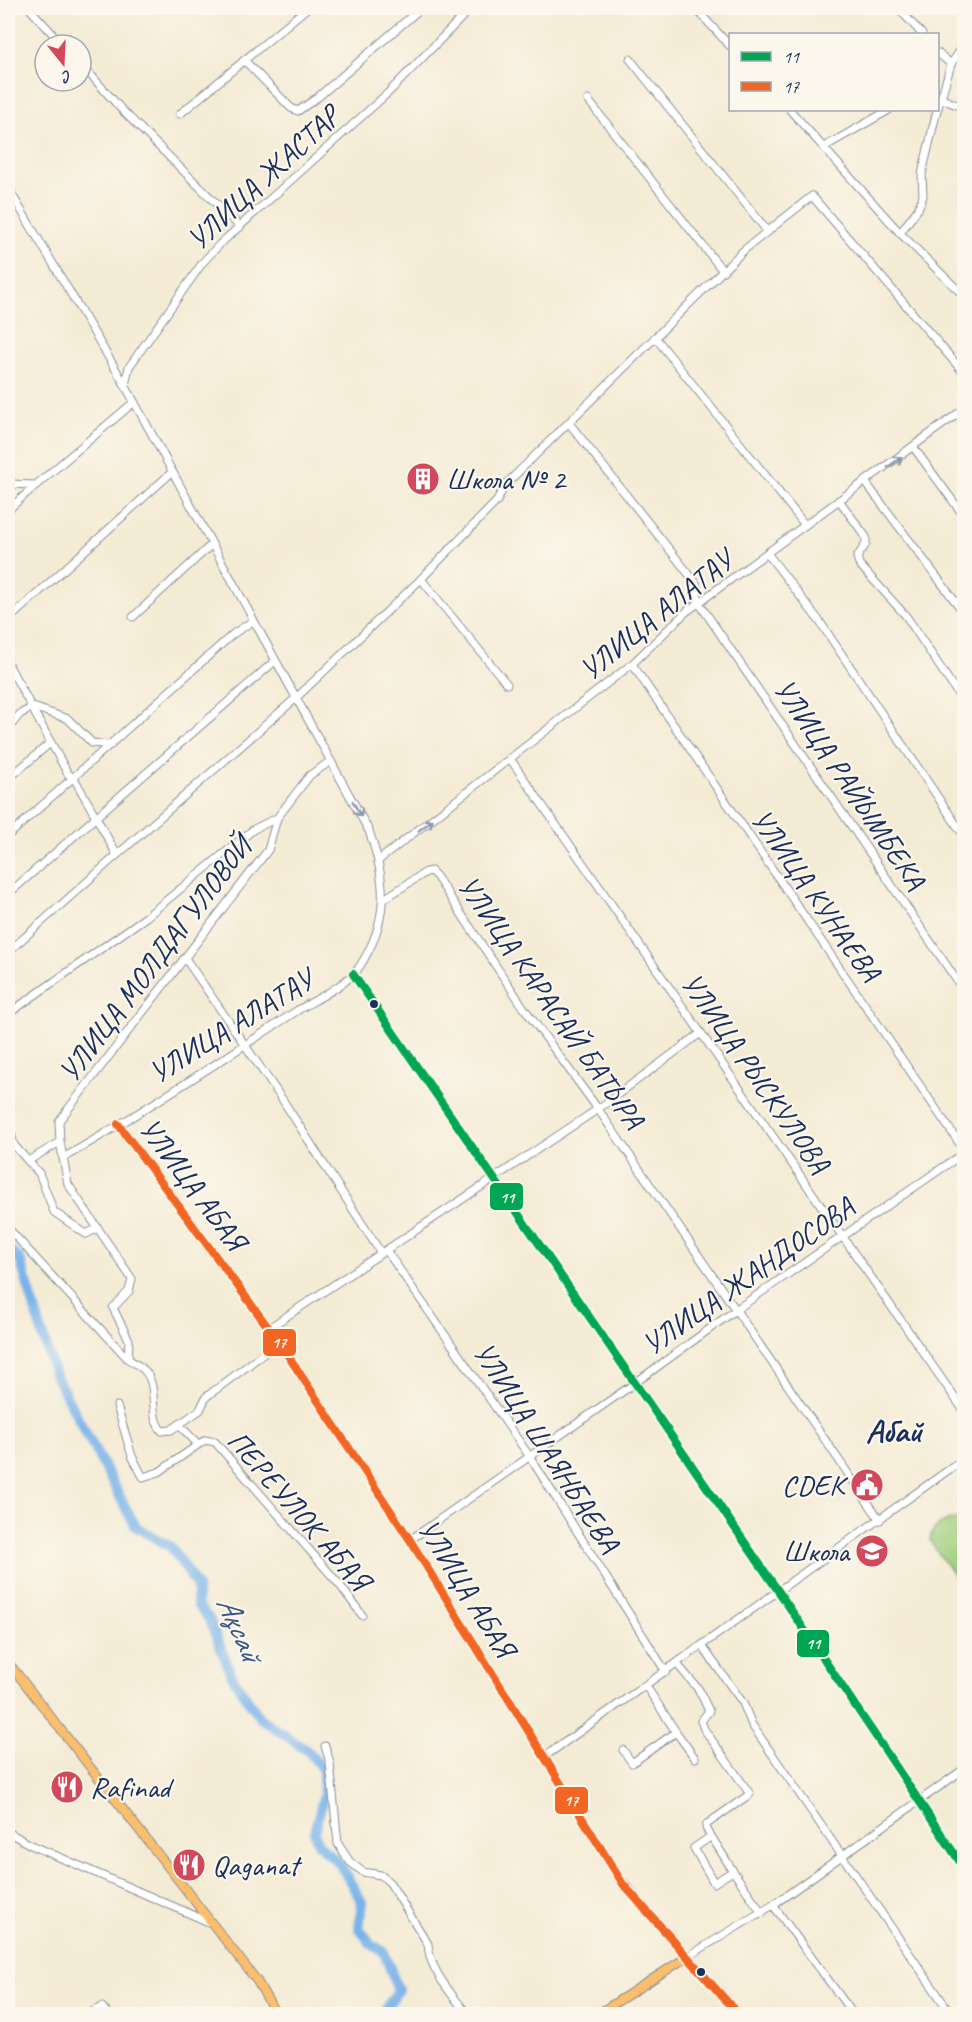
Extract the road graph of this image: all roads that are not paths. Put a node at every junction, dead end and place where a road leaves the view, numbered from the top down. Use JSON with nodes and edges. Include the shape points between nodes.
{"nodes":[{"id":1,"x":29,"y":8,"type":"edge"},
{"id":2,"x":307,"y":8,"type":"edge"},
{"id":3,"x":421,"y":8,"type":"edge"},
{"id":4,"x":470,"y":8,"type":"edge"},
{"id":5,"x":695,"y":8,"type":"edge"},
{"id":6,"x":898,"y":8,"type":"edge"},
{"id":7,"x":52,"y":33,"type":"edge"},
{"id":8,"x":920,"y":33,"type":"edge"},
{"id":9,"x":729,"y":44,"type":"edge"},
{"id":10,"x":964,"y":45,"type":"edge"},
{"id":11,"x":939,"y":54,"type":"edge"},
{"id":12,"x":630,"y":59,"type":"dead end"},
{"id":13,"x":244,"y":60,"type":"junction"},
{"id":14,"x":951,"y":64,"type":"junction"},
{"id":15,"x":93,"y":77,"type":"edge"},
{"id":16,"x":946,"y":77,"type":"junction"},
{"id":17,"x":939,"y":80,"type":"edge"},
{"id":18,"x":940,"y":98,"type":"junction"},
{"id":19,"x":588,"y":100,"type":"dead end"},
{"id":20,"x":939,"y":102,"type":"edge"},
{"id":21,"x":964,"y":108,"type":"edge"},
{"id":22,"x":791,"y":111,"type":"edge"},
{"id":23,"x":887,"y":111,"type":"edge"},
{"id":24,"x":937,"y":111,"type":"edge"},
{"id":25,"x":180,"y":114,"type":"dead end"},
{"id":26,"x":824,"y":147,"type":"junction"},
{"id":27,"x":8,"y":188,"type":"edge"},
{"id":28,"x":240,"y":227,"type":"junction"},
{"id":29,"x":768,"y":232,"type":"junction"},
{"id":30,"x":900,"y":233,"type":"junction"},
{"id":31,"x":723,"y":271,"type":"junction"},
{"id":32,"x":964,"y":296,"type":"edge"},
{"id":33,"x":656,"y":337,"type":"junction"},
{"id":34,"x":964,"y":373,"type":"edge"},
{"id":35,"x":125,"y":386,"type":"junction"},
{"id":36,"x":133,"y":404,"type":"junction"},
{"id":37,"x":964,"y":410,"type":"edge"},
{"id":38,"x":569,"y":423,"type":"junction"},
{"id":39,"x":914,"y":448,"type":"junction"},
{"id":40,"x":171,"y":473,"type":"junction"},
{"id":41,"x":866,"y":483,"type":"junction"},
{"id":42,"x":8,"y":484,"type":"edge"},
{"id":43,"x":36,"y":485,"type":"junction"},
{"id":44,"x":839,"y":500,"type":"junction"},
{"id":45,"x":8,"y":510,"type":"edge"},
{"id":46,"x":964,"y":516,"type":"edge"},
{"id":47,"x":805,"y":525,"type":"junction"},
{"id":48,"x":211,"y":545,"type":"junction"},
{"id":49,"x":767,"y":553,"type":"junction"},
{"id":50,"x":421,"y":579,"type":"junction"},
{"id":51,"x":699,"y":603,"type":"junction"},
{"id":52,"x":964,"y":613,"type":"edge"},
{"id":53,"x":133,"y":617,"type":"dead end"},
{"id":54,"x":8,"y":620,"type":"edge"},
{"id":55,"x":253,"y":621,"type":"junction"},
{"id":56,"x":275,"y":661,"type":"junction"},
{"id":57,"x":8,"y":664,"type":"edge"},
{"id":58,"x":632,"y":664,"type":"junction"},
{"id":59,"x":10,"y":677,"type":"edge"},
{"id":60,"x":507,"y":684,"type":"dead end"},
{"id":61,"x":296,"y":698,"type":"junction"},
{"id":62,"x":964,"y":703,"type":"edge"},
{"id":63,"x":33,"y":707,"type":"junction"},
{"id":64,"x":8,"y":729,"type":"edge"},
{"id":65,"x":50,"y":743,"type":"junction"},
{"id":66,"x":111,"y":745,"type":"junction"},
{"id":67,"x":511,"y":760,"type":"junction"},
{"id":68,"x":331,"y":761,"type":"junction"},
{"id":69,"x":75,"y":778,"type":"junction"},
{"id":70,"x":8,"y":779,"type":"edge"},
{"id":71,"x":96,"y":817,"type":"junction"},
{"id":72,"x":277,"y":818,"type":"junction"},
{"id":73,"x":8,"y":836,"type":"edge"},
{"id":74,"x":964,"y":836,"type":"edge"},
{"id":75,"x":117,"y":855,"type":"junction"},
{"id":76,"x":379,"y":860,"type":"junction"},
{"id":77,"x":8,"y":894,"type":"edge"},
{"id":78,"x":384,"y":899,"type":"junction"},
{"id":79,"x":8,"y":952,"type":"edge"},
{"id":80,"x":186,"y":958,"type":"junction"},
{"id":81,"x":353,"y":974,"type":"junction"},
{"id":82,"x":964,"y":990,"type":"edge"},
{"id":83,"x":8,"y":1014,"type":"edge"},
{"id":84,"x":701,"y":1034,"type":"junction"},
{"id":85,"x":245,"y":1046,"type":"junction"},
{"id":86,"x":598,"y":1109,"type":"junction"},
{"id":87,"x":8,"y":1122,"type":"edge"},
{"id":88,"x":118,"y":1124,"type":"junction"},
{"id":89,"x":60,"y":1142,"type":"junction"},
{"id":90,"x":964,"y":1152,"type":"edge"},
{"id":91,"x":63,"y":1158,"type":"junction"},
{"id":92,"x":28,"y":1161,"type":"junction"},
{"id":93,"x":494,"y":1178,"type":"junction"},
{"id":94,"x":8,"y":1228,"type":"edge"},
{"id":95,"x":98,"y":1228,"type":"junction"},
{"id":96,"x":843,"y":1237,"type":"junction"},
{"id":97,"x":383,"y":1251,"type":"junction"},
{"id":98,"x":737,"y":1309,"type":"junction"},
{"id":99,"x":269,"y":1328,"type":"junction"},
{"id":100,"x":279,"y":1342,"type":"junction"},
{"id":101,"x":128,"y":1359,"type":"junction"},
{"id":102,"x":635,"y":1383,"type":"junction"},
{"id":103,"x":117,"y":1406,"type":"dead end"},
{"id":104,"x":964,"y":1411,"type":"edge"},
{"id":105,"x":179,"y":1425,"type":"junction"},
{"id":106,"x":198,"y":1444,"type":"junction"},
{"id":107,"x":530,"y":1457,"type":"junction"},
{"id":108,"x":964,"y":1459,"type":"edge"},
{"id":109,"x":880,"y":1520,"type":"junction"},
{"id":110,"x":410,"y":1540,"type":"junction"},
{"id":111,"x":779,"y":1592,"type":"junction"},
{"id":112,"x":362,"y":1616,"type":"dead end"},
{"id":113,"x":702,"y":1646,"type":"junction"},
{"id":114,"x":8,"y":1662,"type":"edge"},
{"id":115,"x":677,"y":1664,"type":"junction"},
{"id":116,"x":666,"y":1672,"type":"junction"},
{"id":117,"x":646,"y":1686,"type":"junction"},
{"id":118,"x":676,"y":1732,"type":"junction"},
{"id":119,"x":325,"y":1746,"type":"dead end"},
{"id":120,"x":623,"y":1750,"type":"dead end"},
{"id":121,"x":544,"y":1757,"type":"junction"},
{"id":122,"x":695,"y":1758,"type":"dead end"},
{"id":123,"x":964,"y":1769,"type":"edge"},
{"id":124,"x":920,"y":1802,"type":"junction"},
{"id":125,"x":8,"y":1832,"type":"edge"},
{"id":126,"x":710,"y":1836,"type":"junction"},
{"id":127,"x":844,"y":1855,"type":"junction"},
{"id":128,"x":964,"y":1868,"type":"edge"},
{"id":129,"x":733,"y":1871,"type":"junction"},
{"id":130,"x":772,"y":1905,"type":"junction"},
{"id":131,"x":762,"y":1913,"type":"junction"},
{"id":132,"x":209,"y":1922,"type":"junction"},
{"id":133,"x":687,"y":1957,"type":"junction"},
{"id":134,"x":88,"y":2014,"type":"edge"},
{"id":135,"x":108,"y":2014,"type":"edge"},
{"id":136,"x":276,"y":2014,"type":"edge"},
{"id":137,"x":467,"y":2014,"type":"edge"},
{"id":138,"x":598,"y":2014,"type":"edge"},
{"id":139,"x":738,"y":2014,"type":"edge"},
{"id":140,"x":853,"y":2014,"type":"edge"},
{"id":141,"x":951,"y":2014,"type":"edge"}],
"edges":[{"from":1,"to":7,"type":"street"},
{"from":2,"to":13,"type":"street"},
{"from":3,"to":13,"type":"street","via":[[298,111]]},
{"from":4,"to":28,"type":"street","name":"УЛИЦА ЖАСТАР","via":[[389,92]]},
{"from":5,"to":9,"type":"street"},
{"from":6,"to":8,"type":"street"},
{"from":10,"to":14,"type":"street"},
{"from":11,"to":14,"type":"street"},
{"from":12,"to":29,"type":"street"},
{"from":13,"to":25,"type":"street"},
{"from":14,"to":16,"type":"street"},
{"from":15,"to":28,"type":"street"},
{"from":16,"to":17,"type":"street"},
{"from":16,"to":18,"type":"street"},
{"from":18,"to":20,"type":"street"},
{"from":18,"to":21,"type":"street"},
{"from":19,"to":31,"type":"street"},
{"from":22,"to":26,"type":"street"},
{"from":23,"to":26,"type":"street"},
{"from":24,"to":30,"type":"street","via":[[922,174],[923,196]]},
{"from":26,"to":30,"type":"street"},
{"from":27,"to":35,"type":"street"},
{"from":28,"to":35,"type":"street","name":"УЛИЦА ЖАСТАР","via":[[203,262],[129,367]]},
{"from":29,"to":31,"type":"street"},
{"from":29,"to":34,"type":"street","via":[[812,196]]},
{"from":30,"to":32,"type":"street"},
{"from":31,"to":33,"type":"street"},
{"from":33,"to":38,"type":"street"},
{"from":33,"to":47,"type":"street"},
{"from":35,"to":36,"type":"street"},
{"from":36,"to":40,"type":"street"},
{"from":36,"to":43,"type":"street"},
{"from":37,"to":39,"type":"street","name":"УЛИЦА АЛАТАУ"},
{"from":38,"to":50,"type":"street","via":[[503,487],[497,501]]},
{"from":38,"to":51,"type":"street","name":"УЛИЦА РАЙЫМБЕКА","via":[[696,583]]},
{"from":41,"to":39,"type":"street","name":"УЛИЦА АЛАТАУ","one_way":true},
{"from":39,"to":46,"type":"street"},
{"from":40,"to":48,"type":"street"},
{"from":40,"to":54,"type":"street"},
{"from":41,"to":44,"type":"street","name":"УЛИЦА АЛАТАУ"},
{"from":41,"to":52,"type":"street"},
{"from":42,"to":43,"type":"street"},
{"from":43,"to":45,"type":"street"},
{"from":44,"to":47,"type":"street","name":"УЛИЦА АЛАТАУ"},
{"from":44,"to":62,"type":"street","via":[[866,537],[857,556],[859,564],[906,616]]},
{"from":47,"to":49,"type":"street","name":"УЛИЦА АЛАТАУ"},
{"from":48,"to":53,"type":"street"},
{"from":48,"to":55,"type":"street"},
{"from":49,"to":51,"type":"street","name":"УЛИЦА АЛАТАУ"},
{"from":49,"to":74,"type":"street","via":[[820,622]]},
{"from":50,"to":60,"type":"street"},
{"from":50,"to":61,"type":"street"},
{"from":51,"to":58,"type":"street","name":"УЛИЦА АЛАТАУ"},
{"from":51,"to":82,"type":"street","name":"УЛИЦА РАЙЫМБЕКА"},
{"from":55,"to":56,"type":"street"},
{"from":55,"to":66,"type":"street","via":[[233,634]]},
{"from":56,"to":61,"type":"street"},
{"from":56,"to":71,"type":"street"},
{"from":57,"to":59,"type":"street"},
{"from":58,"to":67,"type":"street","name":"УЛИЦА АЛАТАУ"},
{"from":58,"to":90,"type":"street","name":"УЛИЦА КУНАЕВА"},
{"from":59,"to":63,"type":"street"},
{"from":61,"to":68,"type":"street"},
{"from":61,"to":75,"type":"street"},
{"from":63,"to":64,"type":"street"},
{"from":63,"to":65,"type":"street"},
{"from":63,"to":66,"type":"street","via":[[68,719],[92,743]]},
{"from":65,"to":69,"type":"street","via":[[68,774]]},
{"from":65,"to":70,"type":"street"},
{"from":66,"to":69,"type":"street"},
{"from":76,"to":67,"type":"street","name":"УЛИЦА АЛАТАУ","one_way":true},
{"from":67,"to":84,"type":"street","name":"УЛИЦА РЫСКУЛОВА"},
{"from":68,"to":72,"type":"street","via":[[310,775]]},
{"from":68,"to":76,"type":"street","one_way":true,"via":[[369,831]]},
{"from":69,"to":71,"type":"street"},
{"from":69,"to":73,"type":"street"},
{"from":71,"to":75,"type":"street"},
{"from":71,"to":77,"type":"street"},
{"from":72,"to":80,"type":"street","name":"УЛИЦА МОЛДАГУЛОВОЙ","via":[[268,850]]},
{"from":72,"to":83,"type":"street","via":[[254,829],[146,916]]},
{"from":75,"to":79,"type":"street"},
{"from":76,"to":78,"type":"street"},
{"from":78,"to":81,"type":"street","name":"УЛИЦА АЛАТАУ","via":[[382,917]]},
{"from":78,"to":86,"type":"street","name":"УЛИЦА КАРАСАЙ БАТЫРА","via":[[431,871]]},
{"from":80,"to":85,"type":"street","name":"УЛИЦА ШАЯНБАЕВА"},
{"from":80,"to":89,"type":"street","name":"УЛИЦА МОЛДАГУЛОВОЙ","via":[[59,1121]]},
{"from":81,"to":85,"type":"street","name":"УЛИЦА АЛАТАУ"},
{"from":81,"to":93,"type":"street"},
{"from":84,"to":86,"type":"street"},
{"from":84,"to":96,"type":"street","name":"УЛИЦА РЫСКУЛОВА"},
{"from":85,"to":88,"type":"street","name":"УЛИЦА АЛАТАУ"},
{"from":85,"to":97,"type":"street","name":"УЛИЦА ШАЯНБАЕВА"},
{"from":86,"to":93,"type":"street"},
{"from":86,"to":98,"type":"street","name":"УЛИЦА КАРАСАЙ БАТЫРА"},
{"from":87,"to":92,"type":"street","via":[[14,1145]]},
{"from":88,"to":91,"type":"street","name":"УЛИЦА АЛАТАУ"},
{"from":88,"to":99,"type":"street","name":"УЛИЦА АБАЯ"},
{"from":89,"to":91,"type":"street"},
{"from":89,"to":92,"type":"street"},
{"from":90,"to":96,"type":"street","name":"УЛИЦА ЖАНДОСОВА"},
{"from":91,"to":95,"type":"street","via":[[68,1184]]},
{"from":92,"to":95,"type":"street","via":[[39,1173],[54,1212],[86,1234]]},
{"from":93,"to":97,"type":"street"},
{"from":93,"to":102,"type":"street"},
{"from":94,"to":101,"type":"street"},
{"from":95,"to":101,"type":"street","via":[[132,1279],[129,1291],[113,1308],[129,1340]]},
{"from":96,"to":98,"type":"street","name":"УЛИЦА ЖАНДОСОВА"},
{"from":96,"to":104,"type":"street","name":"УЛИЦА РЫСКУЛОВА"},
{"from":97,"to":99,"type":"street"},
{"from":97,"to":107,"type":"street","name":"УЛИЦА ШАЯНБАЕВА"},
{"from":98,"to":102,"type":"street","name":"УЛИЦА ЖАНДОСОВА"},
{"from":98,"to":109,"type":"street","name":"УЛИЦА КАРАСАЙ БАТЫРА"},
{"from":99,"to":100,"type":"street","name":"УЛИЦА АБАЯ"},
{"from":100,"to":105,"type":"street","via":[[206,1397],[200,1410]]},
{"from":100,"to":110,"type":"street","name":"УЛИЦА АБАЯ"},
{"from":101,"to":105,"type":"street","via":[[147,1376],[158,1426],[166,1432]]},
{"from":102,"to":107,"type":"street","name":"УЛИЦА ЖАНДОСОВА"},
{"from":102,"to":111,"type":"street"},
{"from":103,"to":106,"type":"street","name":"ПЕРЕУЛОК АБАЯ","via":[[132,1456],[143,1477],[159,1472]]},
{"from":105,"to":106,"type":"street"},
{"from":106,"to":112,"type":"street","name":"ПЕРЕУЛОК АБАЯ","via":[[210,1439],[215,1442],[339,1584]]},
{"from":107,"to":110,"type":"street","name":"УЛИЦА ЖАНДОСОВА"},
{"from":107,"to":116,"type":"street","name":"УЛИЦА ШАЯНБАЕВА"},
{"from":108,"to":109,"type":"street"},
{"from":109,"to":111,"type":"street"},
{"from":110,"to":121,"type":"street","name":"УЛИЦА АБАЯ"},
{"from":111,"to":113,"type":"street"},
{"from":111,"to":124,"type":"street"},
{"from":113,"to":115,"type":"street"},
{"from":113,"to":127,"type":"street","via":[[743,1703],[752,1725]]},
{"from":114,"to":132,"type":"main road"},
{"from":115,"to":116,"type":"street"},
{"from":115,"to":126,"type":"street","via":[[699,1690],[709,1711],[701,1721],[704,1729],[750,1794],[708,1824]]},
{"from":116,"to":117,"type":"street"},
{"from":117,"to":118,"type":"street"},
{"from":117,"to":121,"type":"street"},
{"from":118,"to":120,"type":"street","via":[[632,1763]]},
{"from":118,"to":122,"type":"street"},
{"from":119,"to":137,"type":"street","via":[[338,1844],[350,1862],[363,1872],[381,1875],[390,1883],[428,1944],[434,1968]]},
{"from":121,"to":133,"type":"street","name":"УЛИЦА АБАЯ","via":[[623,1884]]},
{"from":123,"to":124,"type":"street"},
{"from":124,"to":127,"type":"street"},
{"from":124,"to":128,"type":"street"},
{"from":125,"to":132,"type":"street"},
{"from":126,"to":129,"type":"street"},
{"from":126,"to":129,"type":"street","via":[[694,1848],[714,1883]]},
{"from":127,"to":130,"type":"street"},
{"from":127,"to":141,"type":"street"},
{"from":129,"to":131,"type":"street"},
{"from":130,"to":131,"type":"street"},
{"from":130,"to":140,"type":"street"},
{"from":131,"to":133,"type":"street"},
{"from":132,"to":136,"type":"main road","via":[[257,1981]]},
{"from":133,"to":138,"type":"main road"},
{"from":133,"to":139,"type":"main road","name":"УЛИЦА АБАЯ"},
{"from":134,"to":135,"type":"street","via":[[102,2007]]}]}
